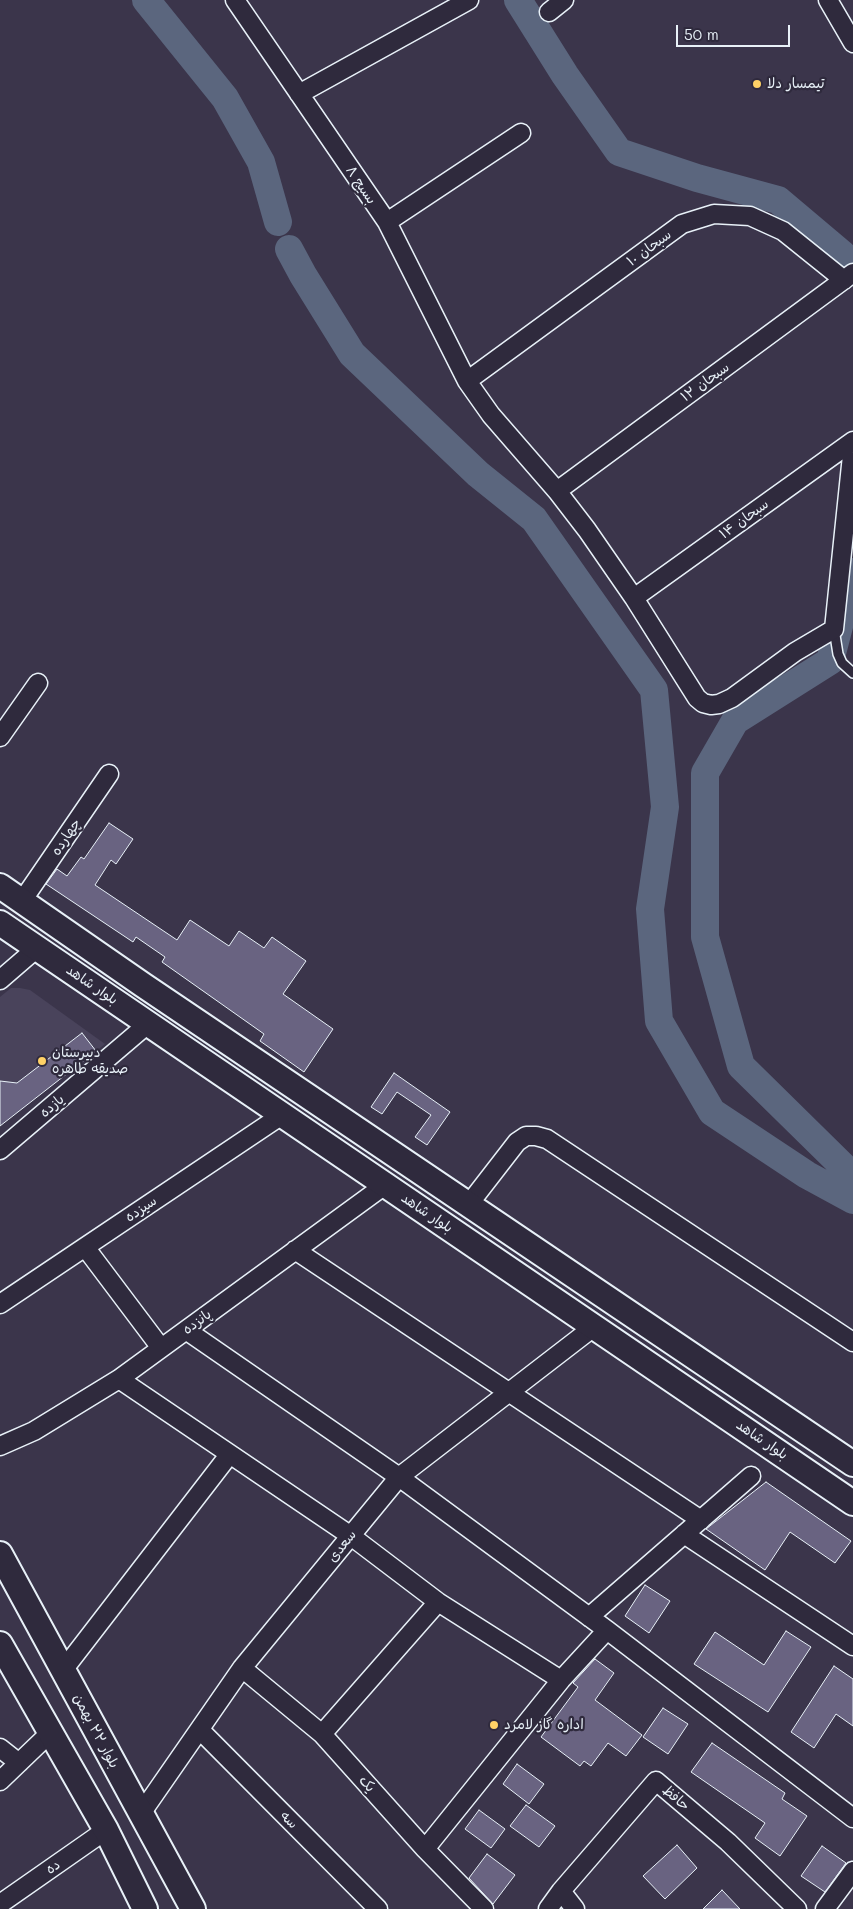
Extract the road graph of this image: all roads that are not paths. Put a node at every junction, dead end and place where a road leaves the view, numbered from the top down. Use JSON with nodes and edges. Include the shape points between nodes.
{"nodes":[{"id":1,"x":235,"y":0,"type":"edge"},
{"id":2,"x":469,"y":0,"type":"edge"},
{"id":3,"x":564,"y":0,"type":"edge"},
{"id":4,"x":828,"y":0,"type":"edge"},
{"id":5,"x":549,"y":12,"type":"dead end"},
{"id":6,"x":853,"y":43,"type":"edge"},
{"id":7,"x":299,"y":94,"type":"junction"},
{"id":8,"x":521,"y":133,"type":"dead end"},
{"id":9,"x":387,"y":222,"type":"junction"},
{"id":10,"x":848,"y":276,"type":"edge"},
{"id":11,"x":467,"y":381,"type":"junction"},
{"id":12,"x":853,"y":441,"type":"edge"},
{"id":13,"x":853,"y":446,"type":"edge"},
{"id":14,"x":557,"y":491,"type":"junction"},
{"id":15,"x":848,"y":550,"type":"edge"},
{"id":16,"x":634,"y":598,"type":"junction"},
{"id":17,"x":834,"y":629,"type":"junction"},
{"id":18,"x":853,"y":673,"type":"edge"},
{"id":19,"x":38,"y":683,"type":"dead end"},
{"id":20,"x":0,"y":737,"type":"edge"},
{"id":21,"x":109,"y":774,"type":"dead end"},
{"id":22,"x":0,"y":886,"type":"edge"},
{"id":23,"x":22,"y":901,"type":"junction"},
{"id":24,"x":0,"y":923,"type":"edge"},
{"id":25,"x":38,"y":948,"type":"junction"},
{"id":26,"x":0,"y":980,"type":"edge"},
{"id":27,"x":149,"y":1024,"type":"junction"},
{"id":28,"x":282,"y":1115,"type":"junction"},
{"id":29,"x":341,"y":1118,"type":"junction"},
{"id":30,"x":324,"y":1144,"type":"junction"},
{"id":31,"x":0,"y":1150,"type":"edge"},
{"id":32,"x":384,"y":1184,"type":"junction"},
{"id":33,"x":469,"y":1204,"type":"junction"},
{"id":34,"x":85,"y":1247,"type":"junction"},
{"id":35,"x":295,"y":1250,"type":"junction"},
{"id":36,"x":0,"y":1304,"type":"edge"},
{"id":37,"x":594,"y":1326,"type":"junction"},
{"id":38,"x":186,"y":1330,"type":"junction"},
{"id":39,"x":853,"y":1342,"type":"edge"},
{"id":40,"x":160,"y":1348,"type":"junction"},
{"id":41,"x":119,"y":1379,"type":"junction"},
{"id":42,"x":510,"y":1391,"type":"junction"},
{"id":43,"x":0,"y":1446,"type":"edge"},
{"id":44,"x":229,"y":1455,"type":"junction"},
{"id":45,"x":853,"y":1464,"type":"edge"},
{"id":46,"x":751,"y":1476,"type":"dead end"},
{"id":47,"x":399,"y":1477,"type":"junction"},
{"id":48,"x":853,"y":1503,"type":"edge"},
{"id":49,"x":701,"y":1520,"type":"junction"},
{"id":50,"x":684,"y":1534,"type":"junction"},
{"id":51,"x":350,"y":1536,"type":"junction"},
{"id":52,"x":0,"y":1554,"type":"edge"},
{"id":53,"x":438,"y":1602,"type":"junction"},
{"id":54,"x":589,"y":1617,"type":"junction"},
{"id":55,"x":608,"y":1630,"type":"junction"},
{"id":56,"x":0,"y":1644,"type":"edge"},
{"id":57,"x":853,"y":1646,"type":"edge"},
{"id":58,"x":242,"y":1668,"type":"junction"},
{"id":59,"x":64,"y":1670,"type":"junction"},
{"id":60,"x":561,"y":1680,"type":"junction"},
{"id":61,"x":200,"y":1730,"type":"junction"},
{"id":62,"x":50,"y":1733,"type":"junction"},
{"id":63,"x":322,"y":1734,"type":"junction"},
{"id":64,"x":0,"y":1748,"type":"edge"},
{"id":65,"x":19,"y":1763,"type":"junction"},
{"id":66,"x":0,"y":1781,"type":"edge"},
{"id":67,"x":140,"y":1815,"type":"junction"},
{"id":68,"x":853,"y":1818,"type":"edge"},
{"id":69,"x":106,"y":1830,"type":"junction"},
{"id":70,"x":425,"y":1849,"type":"junction"},
{"id":71,"x":853,"y":1871,"type":"edge"},
{"id":72,"x":561,"y":1891,"type":"junction"},
{"id":73,"x":0,"y":1904,"type":"edge"},
{"id":74,"x":145,"y":1909,"type":"edge"},
{"id":75,"x":193,"y":1909,"type":"edge"},
{"id":76,"x":378,"y":1909,"type":"edge"},
{"id":77,"x":484,"y":1909,"type":"edge"},
{"id":78,"x":548,"y":1909,"type":"edge"},
{"id":79,"x":575,"y":1909,"type":"edge"},
{"id":80,"x":797,"y":1909,"type":"edge"},
{"id":81,"x":825,"y":1909,"type":"edge"}],
"edges":[{"from":1,"to":7,"type":"street","name":"بسیج ۸"},
{"from":2,"to":7,"type":"street"},
{"from":3,"to":5,"type":"street"},
{"from":4,"to":6,"type":"street"},
{"from":7,"to":9,"type":"street","name":"بسیج ۸"},
{"from":8,"to":9,"type":"street"},
{"from":9,"to":11,"type":"street","name":"بسیج ۸"},
{"from":10,"to":11,"type":"street","name":"سبحان ۱۰","via":[[784,231],[750,216],[714,214],[682,224]]},
{"from":10,"to":14,"type":"street","name":"سبحان ۱۲"},
{"from":11,"to":14,"type":"street","name":"بسیج ۸","via":[[491,415]]},
{"from":12,"to":16,"type":"street","name":"سبحان ۱۴"},
{"from":13,"to":15,"type":"street"},
{"from":14,"to":16,"type":"street","name":"بسیج ۸"},
{"from":15,"to":17,"type":"street"},
{"from":16,"to":17,"type":"street","name":"بسیج ۸","via":[[696,698],[711,705],[732,698],[795,652]]},
{"from":17,"to":18,"type":"lane","via":[[838,654]]},
{"from":19,"to":20,"type":"street"},
{"from":21,"to":23,"type":"street","name":"چهارده"},
{"from":22,"to":23,"type":"main road","name":"بلوار شاهد"},
{"from":23,"to":29,"type":"main road","name":"بلوار شاهد"},
{"from":24,"to":25,"type":"main road","name":"بلوار شاهد"},
{"from":25,"to":26,"type":"street"},
{"from":25,"to":27,"type":"main road","name":"بلوار شاهد"},
{"from":27,"to":28,"type":"main road","name":"بلوار شاهد"},
{"from":27,"to":31,"type":"street","name":"یازده"},
{"from":28,"to":30,"type":"main road","name":"بلوار شاهد"},
{"from":28,"to":34,"type":"street","name":"سیزده"},
{"from":29,"to":30,"type":"main road"},
{"from":29,"to":33,"type":"main road","name":"بلوار شاهد"},
{"from":30,"to":32,"type":"main road","name":"بلوار شاهد"},
{"from":32,"to":35,"type":"street","name":"پانزده"},
{"from":32,"to":37,"type":"main road","name":"بلوار شاهد"},
{"from":33,"to":39,"type":"street","via":[[517,1142],[526,1136],[547,1139]]},
{"from":33,"to":45,"type":"main road","name":"بلوار شاهد"},
{"from":34,"to":36,"type":"street","name":"سیزده"},
{"from":34,"to":40,"type":"street"},
{"from":35,"to":38,"type":"street","name":"پانزده"},
{"from":35,"to":42,"type":"street"},
{"from":37,"to":42,"type":"street","name":"سعدی"},
{"from":37,"to":48,"type":"main road","name":"بلوار شاهد"},
{"from":38,"to":40,"type":"street","name":"پانزده"},
{"from":38,"to":47,"type":"street"},
{"from":40,"to":41,"type":"street","name":"پانزده"},
{"from":41,"to":43,"type":"street","name":"پانزده","via":[[34,1431]]},
{"from":41,"to":44,"type":"street"},
{"from":42,"to":47,"type":"street","name":"سعدی"},
{"from":42,"to":49,"type":"street"},
{"from":44,"to":51,"type":"street"},
{"from":44,"to":59,"type":"street"},
{"from":46,"to":49,"type":"street"},
{"from":47,"to":51,"type":"street","name":"سعدی"},
{"from":47,"to":54,"type":"street"},
{"from":49,"to":50,"type":"street"},
{"from":50,"to":54,"type":"street"},
{"from":50,"to":57,"type":"street"},
{"from":51,"to":53,"type":"street"},
{"from":51,"to":58,"type":"street","name":"سعدی"},
{"from":52,"to":59,"type":"main road","name":"بلوار ۲۲ بهمن"},
{"from":53,"to":60,"type":"street"},
{"from":53,"to":63,"type":"street"},
{"from":54,"to":55,"type":"street"},
{"from":55,"to":60,"type":"street"},
{"from":55,"to":68,"type":"street"},
{"from":56,"to":62,"type":"main road"},
{"from":58,"to":61,"type":"street","name":"سعدی"},
{"from":58,"to":63,"type":"street","name":"یک"},
{"from":59,"to":67,"type":"main road","name":"بلوار ۲۲ بهمن"},
{"from":60,"to":70,"type":"street"},
{"from":61,"to":67,"type":"street","name":"سعدی"},
{"from":61,"to":76,"type":"street","name":"سه"},
{"from":62,"to":65,"type":"street"},
{"from":62,"to":69,"type":"main road"},
{"from":63,"to":70,"type":"street","name":"یک"},
{"from":64,"to":65,"type":"street"},
{"from":65,"to":66,"type":"street"},
{"from":67,"to":75,"type":"main road","name":"بلوار ۲۲ بهمن"},
{"from":69,"to":73,"type":"street","name":"ده"},
{"from":69,"to":74,"type":"main road"},
{"from":70,"to":77,"type":"street","name":"یک"},
{"from":71,"to":81,"type":"street"},
{"from":72,"to":78,"type":"street","name":"حافظ"},
{"from":72,"to":79,"type":"street"},
{"from":72,"to":80,"type":"street","name":"حافظ","via":[[656,1781],[728,1842]]}]}
